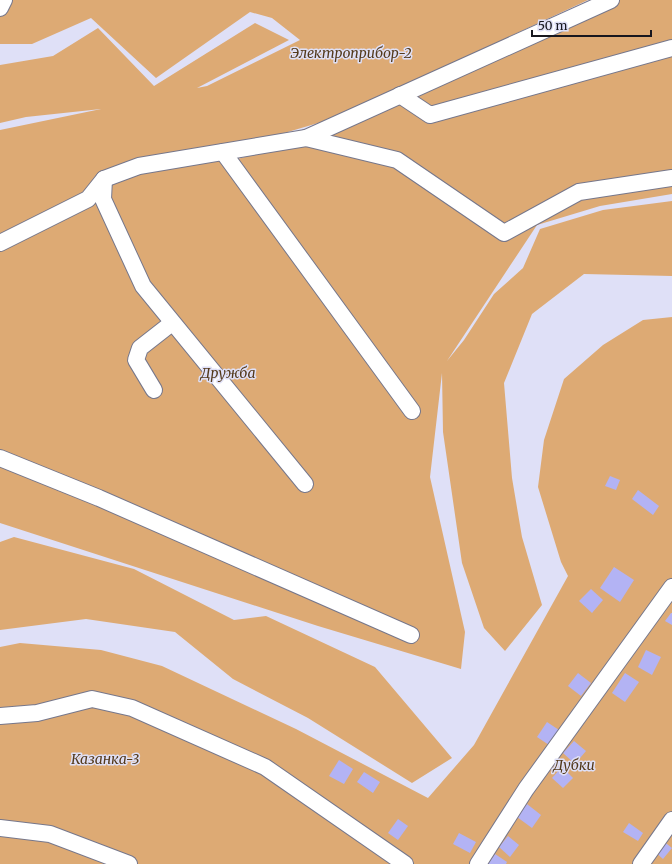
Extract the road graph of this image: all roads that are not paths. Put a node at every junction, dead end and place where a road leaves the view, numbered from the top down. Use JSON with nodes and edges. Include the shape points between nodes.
{"nodes":[{"id":1,"x":4,"y":0,"type":"edge"},
{"id":2,"x":609,"y":0,"type":"edge"},
{"id":3,"x":0,"y":8,"type":"edge"},
{"id":4,"x":672,"y":48,"type":"edge"},
{"id":5,"x":400,"y":95,"type":"junction"},
{"id":6,"x":306,"y":138,"type":"junction"},
{"id":7,"x":223,"y":152,"type":"junction"},
{"id":8,"x":672,"y":178,"type":"edge"},
{"id":9,"x":104,"y":179,"type":"junction"},
{"id":10,"x":0,"y":243,"type":"edge"},
{"id":11,"x":172,"y":323,"type":"junction"},
{"id":12,"x":154,"y":390,"type":"dead end"},
{"id":13,"x":412,"y":411,"type":"dead end"},
{"id":14,"x":0,"y":458,"type":"edge"},
{"id":15,"x":305,"y":484,"type":"dead end"},
{"id":16,"x":672,"y":587,"type":"edge"},
{"id":17,"x":411,"y":635,"type":"dead end"},
{"id":18,"x":0,"y":716,"type":"edge"},
{"id":19,"x":672,"y":820,"type":"edge"},
{"id":20,"x":0,"y":828,"type":"edge"},
{"id":21,"x":129,"y":864,"type":"edge"},
{"id":22,"x":405,"y":864,"type":"edge"},
{"id":23,"x":478,"y":864,"type":"edge"},
{"id":24,"x":641,"y":864,"type":"edge"}],
"edges":[{"from":1,"to":3,"type":"lane"},
{"from":2,"to":5,"type":"lane"},
{"from":4,"to":5,"type":"lane","via":[[430,114]]},
{"from":5,"to":6,"type":"lane"},
{"from":6,"to":7,"type":"lane"},
{"from":6,"to":8,"type":"lane","via":[[397,160],[504,233],[579,192]]},
{"from":7,"to":9,"type":"lane","via":[[139,166]]},
{"from":7,"to":13,"type":"lane"},
{"from":9,"to":10,"type":"lane","via":[[88,199]]},
{"from":9,"to":11,"type":"lane","via":[[103,200],[143,286]]},
{"from":11,"to":12,"type":"lane","via":[[140,348],[136,360]]},
{"from":11,"to":15,"type":"lane"},
{"from":14,"to":17,"type":"lane","via":[[99,498]]},
{"from":16,"to":23,"type":"lane","via":[[526,789]]},
{"from":18,"to":22,"type":"lane","via":[[37,713],[92,699],[132,708],[265,767]]},
{"from":19,"to":24,"type":"lane"},
{"from":20,"to":21,"type":"lane","via":[[50,834]]}]}
